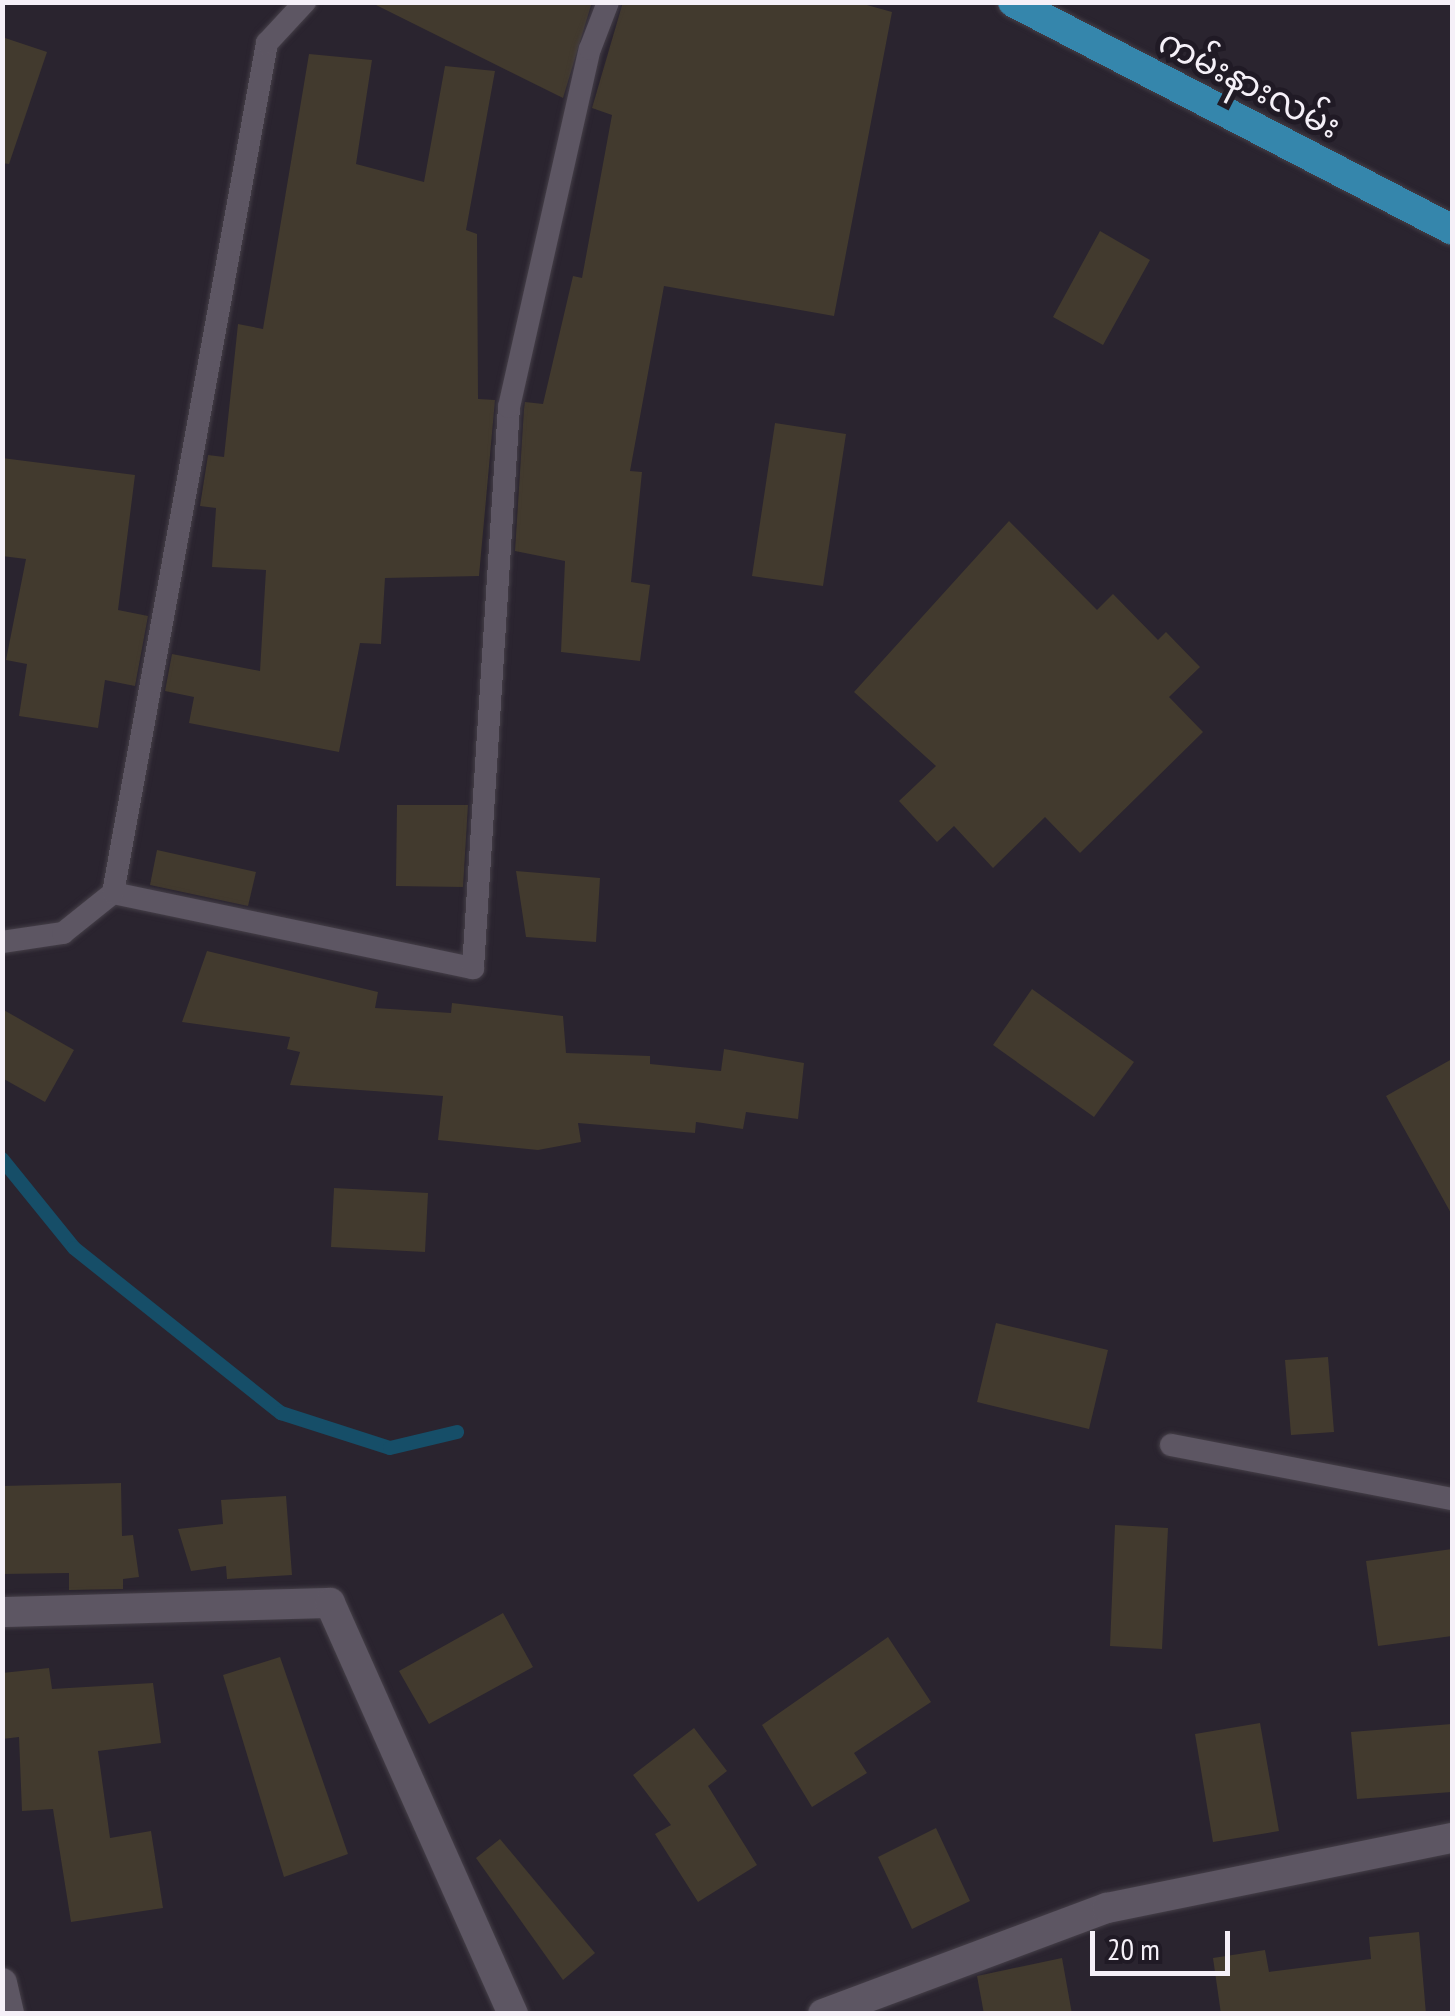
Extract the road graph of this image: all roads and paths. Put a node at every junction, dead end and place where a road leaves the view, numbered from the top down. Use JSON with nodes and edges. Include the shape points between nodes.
{"nodes":[{"id":1,"x":304,"y":2,"type":"edge"},
{"id":2,"x":608,"y":2,"type":"edge"},
{"id":3,"x":1013,"y":2,"type":"edge"},
{"id":4,"x":1452,"y":230,"type":"edge"},
{"id":5,"x":113,"y":893,"type":"junction"},
{"id":6,"x":2,"y":942,"type":"edge"},
{"id":7,"x":1171,"y":1445,"type":"dead end"},
{"id":8,"x":1452,"y":1499,"type":"edge"},
{"id":9,"x":2,"y":1612,"type":"edge"},
{"id":10,"x":1452,"y":1838,"type":"edge"},
{"id":11,"x":2,"y":1983,"type":"edge"},
{"id":12,"x":9,"y":2014,"type":"edge"},
{"id":13,"x":513,"y":2014,"type":"edge"},
{"id":14,"x":823,"y":2014,"type":"edge"}],
"edges":[{"from":1,"to":5,"type":"lane","via":[[267,43]]},
{"from":2,"to":5,"type":"lane","via":[[590,49],[509,407],[473,968]]},
{"from":3,"to":4,"type":"main road","name":"ကမ်းနားလမ်း"},
{"from":5,"to":6,"type":"lane","via":[[63,933]]},
{"from":7,"to":8,"type":"lane"},
{"from":9,"to":13,"type":"street","via":[[330,1603]]},
{"from":10,"to":14,"type":"street","via":[[1107,1908]]},
{"from":11,"to":12,"type":"street"}]}
